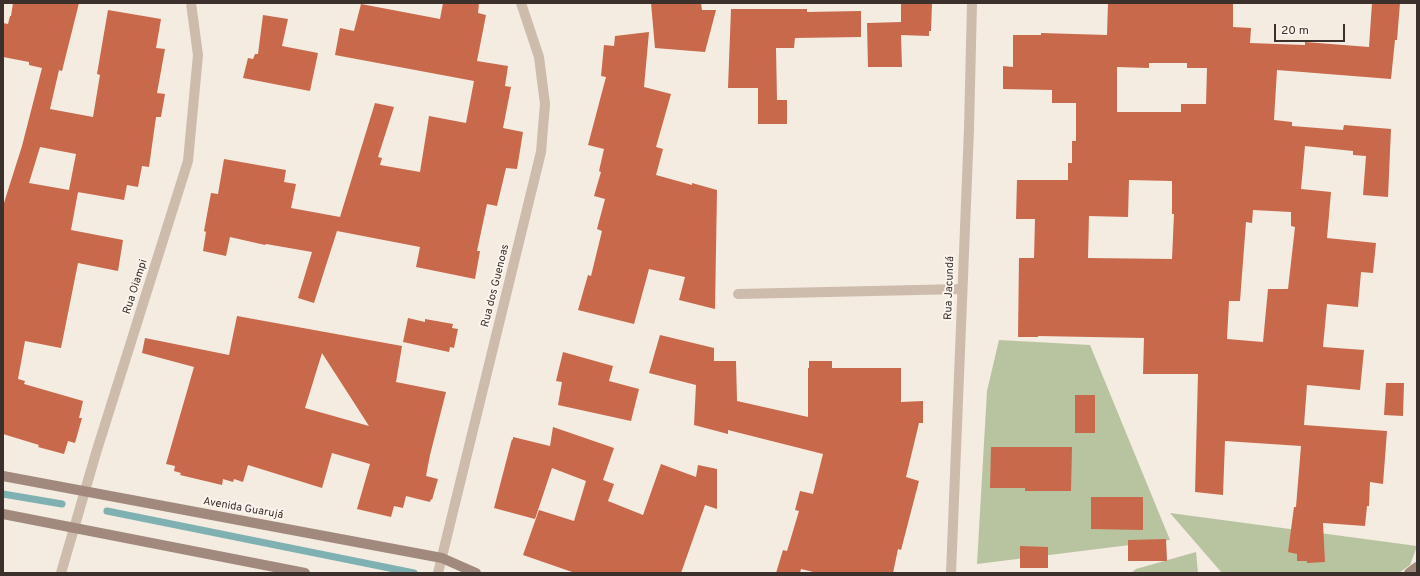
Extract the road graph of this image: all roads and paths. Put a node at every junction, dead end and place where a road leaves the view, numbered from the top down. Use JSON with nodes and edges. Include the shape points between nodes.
{"nodes":[{"id":1,"x":191,"y":3,"type":"edge"},
{"id":2,"x":521,"y":3,"type":"edge"},
{"id":3,"x":972,"y":3,"type":"edge"},
{"id":4,"x":962,"y":289,"type":"junction"},
{"id":5,"x":738,"y":294,"type":"dead end"},
{"id":6,"x":3,"y":476,"type":"edge"},
{"id":7,"x":85,"y":492,"type":"junction"},
{"id":8,"x":3,"y":514,"type":"edge"},
{"id":9,"x":73,"y":528,"type":"junction"},
{"id":10,"x":442,"y":558,"type":"junction"},
{"id":11,"x":1417,"y":567,"type":"edge"},
{"id":12,"x":61,"y":573,"type":"edge"},
{"id":13,"x":305,"y":573,"type":"edge"},
{"id":14,"x":438,"y":573,"type":"edge"},
{"id":15,"x":476,"y":573,"type":"edge"},
{"id":16,"x":951,"y":573,"type":"edge"},
{"id":17,"x":1409,"y":573,"type":"edge"}],
"edges":[{"from":1,"to":7,"type":"street","name":"Rua Oiampi","via":[[198,55],[188,161]]},
{"from":2,"to":10,"type":"street","name":"Rua dos Guenoas","via":[[539,57],[545,104],[542,152]]},
{"from":3,"to":4,"type":"street","name":"Rua Jacundá"},
{"from":4,"to":5,"type":"street"},
{"from":4,"to":16,"type":"street","name":"Rua Jacundá"},
{"from":6,"to":7,"type":"street","name":"Avenida Guarujá"},
{"from":7,"to":9,"type":"street","name":"Rua Oiampi"},
{"from":7,"to":10,"type":"street","name":"Avenida Guarujá"},
{"from":8,"to":9,"type":"street"},
{"from":9,"to":12,"type":"street","name":"Rua Oiampi"},
{"from":9,"to":13,"type":"street"},
{"from":10,"to":14,"type":"street","name":"Rua dos Guenoas"},
{"from":10,"to":15,"type":"street","name":"Avenida Guarujá"},
{"from":11,"to":17,"type":"street"}]}
